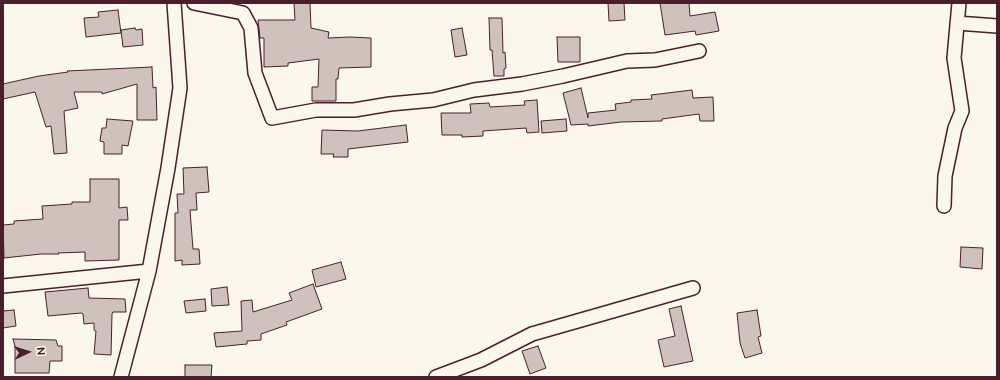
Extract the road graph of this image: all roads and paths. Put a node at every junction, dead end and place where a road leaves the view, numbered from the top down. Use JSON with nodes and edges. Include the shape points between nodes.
{"nodes":[{"id":1,"x":174,"y":3,"type":"edge"},
{"id":2,"x":194,"y":3,"type":"edge"},
{"id":3,"x":959,"y":3,"type":"edge"},
{"id":4,"x":958,"y":23,"type":"junction"},
{"id":5,"x":997,"y":26,"type":"edge"},
{"id":6,"x":699,"y":51,"type":"dead end"},
{"id":7,"x":944,"y":206,"type":"dead end"},
{"id":8,"x":149,"y":271,"type":"junction"},
{"id":9,"x":3,"y":286,"type":"edge"},
{"id":10,"x":693,"y":288,"type":"dead end"},
{"id":11,"x":121,"y":377,"type":"edge"},
{"id":12,"x":436,"y":377,"type":"edge"}],
"edges":[{"from":1,"to":8,"type":"street","via":[[180,88]]},
{"from":2,"to":6,"type":"street","via":[[243,14],[251,28],[255,73],[272,118],[316,110],[354,110],[433,100],[474,90],[563,76],[627,60],[655,60]]},
{"from":3,"to":4,"type":"street"},
{"from":4,"to":5,"type":"street"},
{"from":4,"to":7,"type":"street","via":[[954,58],[962,111],[955,128],[945,176]]},
{"from":8,"to":9,"type":"street"},
{"from":8,"to":11,"type":"street"},
{"from":10,"to":12,"type":"street","via":[[532,334],[480,360]]}]}
